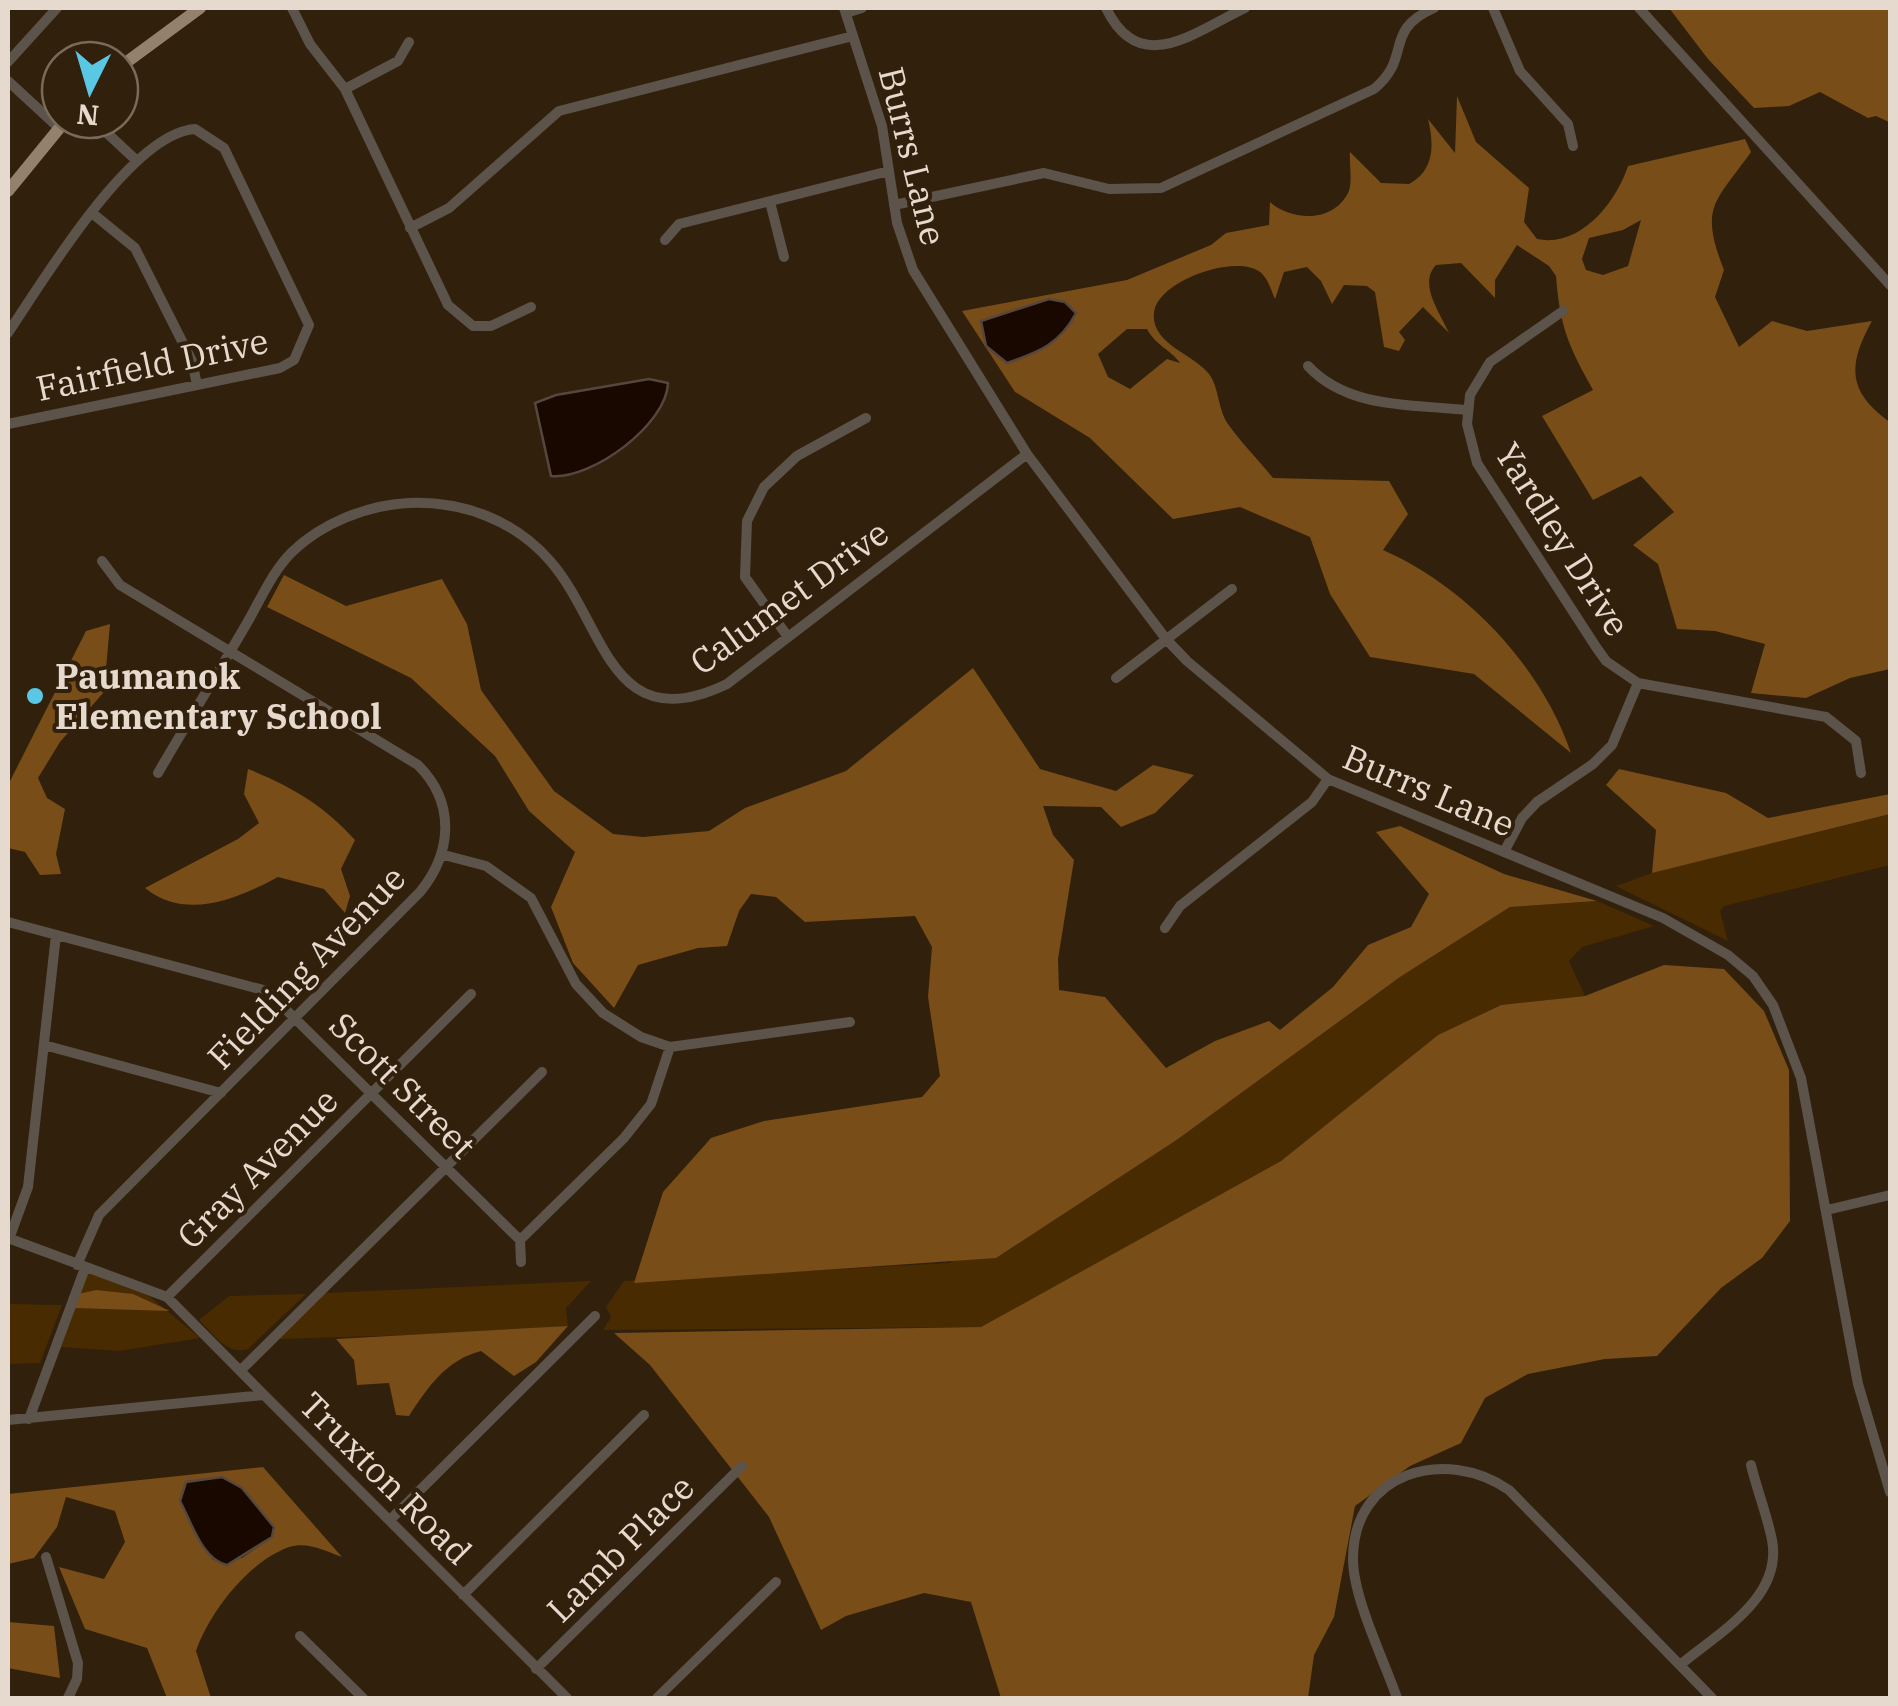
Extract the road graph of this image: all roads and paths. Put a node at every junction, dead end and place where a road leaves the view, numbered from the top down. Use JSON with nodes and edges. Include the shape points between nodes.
{"nodes":[{"id":1,"x":57,"y":8,"type":"edge"},
{"id":2,"x":200,"y":8,"type":"edge"},
{"id":3,"x":292,"y":8,"type":"edge"},
{"id":4,"x":862,"y":8,"type":"edge"},
{"id":5,"x":1106,"y":8,"type":"edge"},
{"id":6,"x":1245,"y":8,"type":"edge"},
{"id":7,"x":1434,"y":8,"type":"edge"},
{"id":8,"x":1493,"y":8,"type":"edge"},
{"id":9,"x":1639,"y":8,"type":"edge"},
{"id":10,"x":845,"y":10,"type":"edge"},
{"id":11,"x":853,"y":36,"type":"junction"},
{"id":12,"x":408,"y":42,"type":"dead end"},
{"id":13,"x":140,"y":52,"type":"edge"},
{"id":14,"x":8,"y":62,"type":"edge"},
{"id":15,"x":8,"y":81,"type":"edge"},
{"id":16,"x":345,"y":89,"type":"junction"},
{"id":17,"x":40,"y":106,"type":"edge"},
{"id":18,"x":49,"y":140,"type":"edge"},
{"id":19,"x":114,"y":140,"type":"edge"},
{"id":20,"x":1574,"y":146,"type":"dead end"},
{"id":21,"x":137,"y":161,"type":"junction"},
{"id":22,"x":888,"y":171,"type":"junction"},
{"id":23,"x":8,"y":192,"type":"edge"},
{"id":24,"x":770,"y":202,"type":"junction"},
{"id":25,"x":894,"y":205,"type":"junction"},
{"id":26,"x":92,"y":213,"type":"junction"},
{"id":27,"x":410,"y":228,"type":"junction"},
{"id":28,"x":665,"y":240,"type":"dead end"},
{"id":29,"x":784,"y":257,"type":"dead end"},
{"id":30,"x":1890,"y":286,"type":"edge"},
{"id":31,"x":532,"y":307,"type":"dead end"},
{"id":32,"x":1562,"y":312,"type":"dead end"},
{"id":33,"x":8,"y":333,"type":"edge"},
{"id":34,"x":1308,"y":366,"type":"dead end"},
{"id":35,"x":196,"y":384,"type":"junction"},
{"id":36,"x":1466,"y":410,"type":"junction"},
{"id":37,"x":866,"y":418,"type":"dead end"},
{"id":38,"x":8,"y":424,"type":"edge"},
{"id":39,"x":1027,"y":454,"type":"junction"},
{"id":40,"x":102,"y":561,"type":"dead end"},
{"id":41,"x":1232,"y":589,"type":"dead end"},
{"id":42,"x":788,"y":637,"type":"junction"},
{"id":43,"x":1166,"y":638,"type":"junction"},
{"id":44,"x":229,"y":652,"type":"junction"},
{"id":45,"x":1116,"y":678,"type":"dead end"},
{"id":46,"x":1638,"y":683,"type":"junction"},
{"id":47,"x":158,"y":773,"type":"dead end"},
{"id":48,"x":1861,"y":773,"type":"dead end"},
{"id":49,"x":1328,"y":779,"type":"junction"},
{"id":50,"x":1504,"y":852,"type":"junction"},
{"id":51,"x":444,"y":855,"type":"junction"},
{"id":52,"x":8,"y":922,"type":"edge"},
{"id":53,"x":1165,"y":928,"type":"dead end"},
{"id":54,"x":56,"y":935,"type":"junction"},
{"id":55,"x":471,"y":994,"type":"dead end"},
{"id":56,"x":296,"y":1018,"type":"junction"},
{"id":57,"x":850,"y":1022,"type":"dead end"},
{"id":58,"x":44,"y":1045,"type":"junction"},
{"id":59,"x":670,"y":1047,"type":"junction"},
{"id":60,"x":542,"y":1072,"type":"dead end"},
{"id":61,"x":370,"y":1092,"type":"junction"},
{"id":62,"x":221,"y":1093,"type":"junction"},
{"id":63,"x":446,"y":1166,"type":"junction"},
{"id":64,"x":1890,"y":1196,"type":"edge"},
{"id":65,"x":1827,"y":1210,"type":"junction"},
{"id":66,"x":8,"y":1239,"type":"edge"},
{"id":67,"x":520,"y":1240,"type":"junction"},
{"id":68,"x":521,"y":1262,"type":"dead end"},
{"id":69,"x":81,"y":1267,"type":"junction"},
{"id":70,"x":167,"y":1297,"type":"junction"},
{"id":71,"x":595,"y":1316,"type":"dead end"},
{"id":72,"x":240,"y":1371,"type":"junction"},
{"id":73,"x":264,"y":1395,"type":"junction"},
{"id":74,"x":644,"y":1415,"type":"dead end"},
{"id":75,"x":28,"y":1418,"type":"junction"},
{"id":76,"x":8,"y":1420,"type":"edge"},
{"id":77,"x":1885,"y":1458,"type":"edge"},
{"id":78,"x":1752,"y":1465,"type":"dead end"},
{"id":79,"x":742,"y":1466,"type":"dead end"},
{"id":80,"x":1890,"y":1492,"type":"edge"},
{"id":81,"x":390,"y":1520,"type":"junction"},
{"id":82,"x":46,"y":1557,"type":"dead end"},
{"id":83,"x":776,"y":1582,"type":"dead end"},
{"id":84,"x":464,"y":1595,"type":"junction"},
{"id":85,"x":300,"y":1636,"type":"dead end"},
{"id":86,"x":1680,"y":1664,"type":"junction"},
{"id":87,"x":536,"y":1669,"type":"junction"},
{"id":88,"x":68,"y":1698,"type":"edge"},
{"id":89,"x":363,"y":1698,"type":"edge"},
{"id":90,"x":567,"y":1698,"type":"edge"},
{"id":91,"x":657,"y":1698,"type":"edge"},
{"id":92,"x":1397,"y":1698,"type":"edge"},
{"id":93,"x":1712,"y":1698,"type":"edge"}],
"edges":[{"from":1,"to":14,"type":"street"},
{"from":2,"to":13,"type":"main road"},
{"from":3,"to":16,"type":"street"},
{"from":4,"to":10,"type":"street"},
{"from":5,"to":6,"type":"street","via":[[1130,42],[1156,47]]},
{"from":7,"to":25,"type":"street","via":[[1402,30],[1395,68],[1374,89],[1177,184],[1126,190],[1044,173]]},
{"from":8,"to":20,"type":"street","via":[[1520,70],[1568,124]]},
{"from":9,"to":30,"type":"street"},
{"from":10,"to":11,"type":"street","name":"Burrs Lane"},
{"from":11,"to":22,"type":"street","name":"Burrs Lane","via":[[882,126]]},
{"from":11,"to":27,"type":"street","via":[[559,112],[449,208]]},
{"from":12,"to":16,"type":"street","via":[[398,61]]},
{"from":15,"to":17,"type":"street"},
{"from":16,"to":27,"type":"street"},
{"from":18,"to":23,"type":"main road"},
{"from":19,"to":21,"type":"street"},
{"from":21,"to":26,"type":"street","name":"Fairfield Drive"},
{"from":21,"to":35,"type":"street","name":"Fairfield Drive","via":[[177,130],[210,135],[224,148],[309,324],[294,360],[280,368]]},
{"from":22,"to":24,"type":"street"},
{"from":22,"to":25,"type":"street","name":"Burrs Lane"},
{"from":24,"to":28,"type":"street","via":[[680,224]]},
{"from":24,"to":29,"type":"street"},
{"from":25,"to":39,"type":"street","name":"Burrs Lane","via":[[914,270]]},
{"from":26,"to":33,"type":"street","name":"Fairfield Drive"},
{"from":26,"to":35,"type":"street","via":[[135,248],[192,361]]},
{"from":27,"to":31,"type":"street","via":[[458,316],[473,326],[491,326]]},
{"from":32,"to":36,"type":"street","name":"Yardley Drive","via":[[1490,362]]},
{"from":34,"to":36,"type":"street","via":[[1326,386],[1355,398]]},
{"from":35,"to":38,"type":"street","name":"Fairfield Drive"},
{"from":36,"to":46,"type":"street","name":"Yardley Drive","via":[[1473,450],[1493,488],[1606,661]]},
{"from":37,"to":42,"type":"street","via":[[798,456],[764,487],[748,521],[746,576]]},
{"from":39,"to":42,"type":"street","name":"Calumet Drive"},
{"from":39,"to":43,"type":"street","name":"Burrs Lane"},
{"from":40,"to":44,"type":"street","name":"Fielding Avenue","via":[[120,585]]},
{"from":41,"to":43,"type":"street"},
{"from":42,"to":44,"type":"street","name":"Calumet Drive","via":[[701,696],[662,698],[638,690],[616,674],[568,584],[536,546],[506,524],[434,502],[359,512],[292,552]]},
{"from":43,"to":45,"type":"street"},
{"from":43,"to":49,"type":"street","name":"Burrs Lane"},
{"from":44,"to":47,"type":"street","name":"Calumet Drive"},
{"from":44,"to":51,"type":"street","name":"Fielding Avenue","via":[[418,765],[431,778],[444,812]]},
{"from":46,"to":48,"type":"street","name":"Yardley Drive","via":[[1826,717],[1856,741]]},
{"from":46,"to":50,"type":"street","via":[[1612,745],[1537,802]]},
{"from":49,"to":50,"type":"street","name":"Burrs Lane"},
{"from":49,"to":53,"type":"street","via":[[1312,802],[1180,906]]},
{"from":50,"to":65,"type":"street","name":"Burrs Lane","via":[[1699,935],[1753,976],[1788,1034]]},
{"from":51,"to":56,"type":"street","name":"Fielding Avenue","via":[[420,892]]},
{"from":51,"to":59,"type":"street","via":[[510,880],[539,909],[563,964],[603,1013]]},
{"from":52,"to":54,"type":"street","name":"Scott Street"},
{"from":54,"to":56,"type":"street","name":"Scott Street","via":[[267,990]]},
{"from":54,"to":58,"type":"street"},
{"from":55,"to":61,"type":"street","name":"Gray Avenue"},
{"from":56,"to":61,"type":"street","name":"Scott Street"},
{"from":56,"to":62,"type":"street","name":"Fielding Avenue"},
{"from":57,"to":59,"type":"street"},
{"from":58,"to":62,"type":"street"},
{"from":58,"to":66,"type":"street","via":[[28,1187]]},
{"from":59,"to":67,"type":"street","via":[[652,1104]]},
{"from":60,"to":63,"type":"street"},
{"from":61,"to":63,"type":"street","name":"Scott Street"},
{"from":61,"to":70,"type":"street","name":"Gray Avenue"},
{"from":62,"to":69,"type":"street","name":"Fielding Avenue","via":[[99,1215]]},
{"from":63,"to":67,"type":"street","name":"Scott Street"},
{"from":63,"to":72,"type":"street"},
{"from":64,"to":65,"type":"street"},
{"from":65,"to":77,"type":"street","name":"Burrs Lane","via":[[1858,1384]]},
{"from":66,"to":69,"type":"street"},
{"from":67,"to":68,"type":"street"},
{"from":69,"to":70,"type":"street"},
{"from":69,"to":75,"type":"street","name":"Fielding Avenue"},
{"from":70,"to":72,"type":"street"},
{"from":71,"to":81,"type":"street"},
{"from":72,"to":73,"type":"street"},
{"from":73,"to":75,"type":"street","name":"Truxton Road"},
{"from":73,"to":81,"type":"street","name":"Truxton Road"},
{"from":74,"to":84,"type":"street"},
{"from":75,"to":76,"type":"street","name":"Truxton Road"},
{"from":77,"to":80,"type":"street","name":"Burrs Lane"},
{"from":78,"to":86,"type":"street","via":[[1773,1542],[1765,1585],[1755,1603]]},
{"from":79,"to":87,"type":"street","name":"Lamb Place"},
{"from":81,"to":84,"type":"street","name":"Truxton Road"},
{"from":82,"to":88,"type":"street","via":[[78,1663]]},
{"from":83,"to":91,"type":"street"},
{"from":84,"to":87,"type":"street","name":"Truxton Road"},
{"from":85,"to":89,"type":"street"},
{"from":86,"to":92,"type":"street","via":[[1510,1490],[1459,1466],[1432,1468],[1403,1476],[1364,1512],[1353,1560]]},
{"from":86,"to":93,"type":"street"},
{"from":87,"to":90,"type":"street","name":"Truxton Road"}]}
